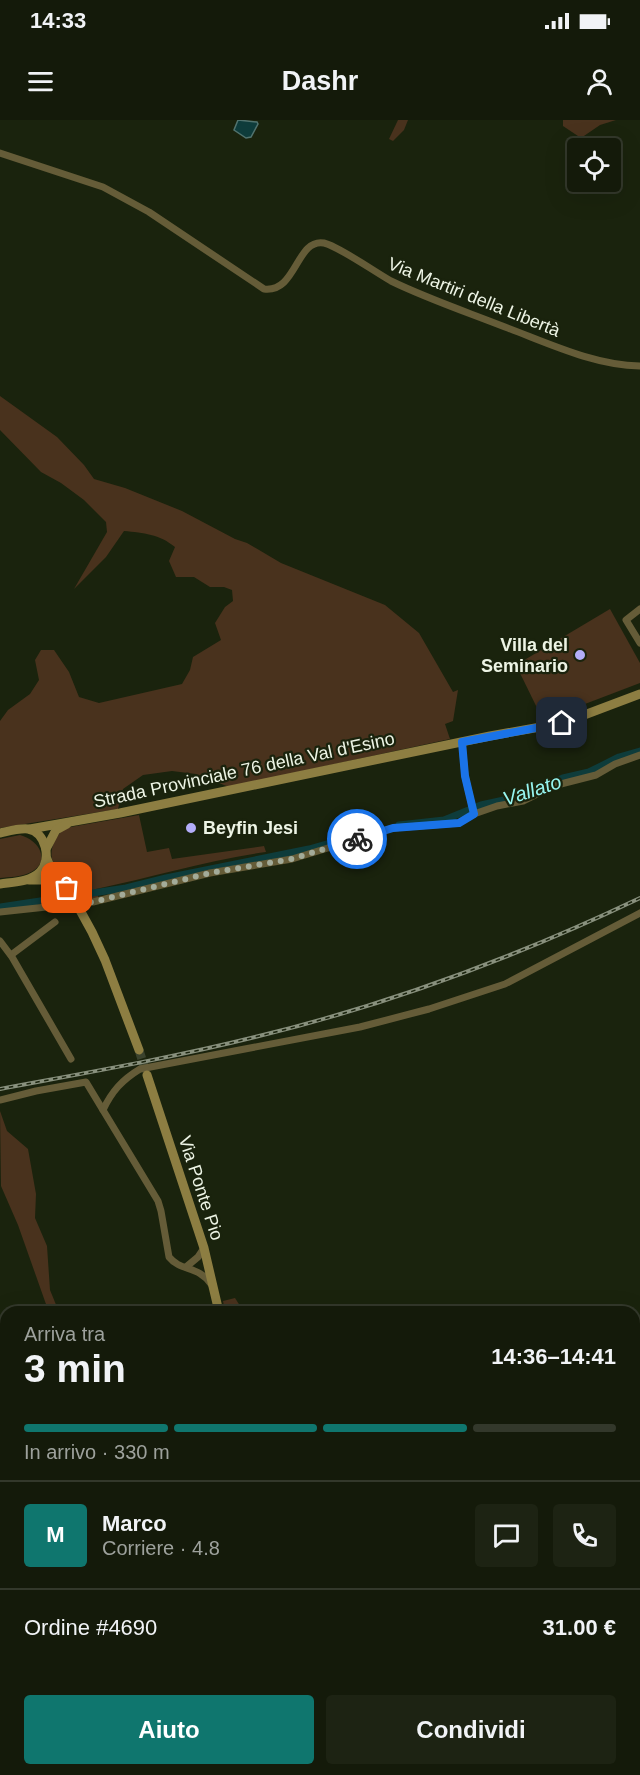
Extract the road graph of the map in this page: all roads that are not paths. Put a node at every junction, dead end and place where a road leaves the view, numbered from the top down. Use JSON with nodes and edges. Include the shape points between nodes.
{"nodes":[{"id":1,"x":0,"y":153,"type":"edge"},
{"id":2,"x":640,"y":366,"type":"edge"},
{"id":3,"x":640,"y":609,"type":"edge"},
{"id":4,"x":640,"y":643,"type":"edge"},
{"id":5,"x":640,"y":694,"type":"edge"},
{"id":6,"x":462,"y":742,"type":"junction"},
{"id":7,"x":640,"y":756,"type":"edge"},
{"id":8,"x":473,"y":810,"type":"junction"},
{"id":9,"x":73,"y":821,"type":"junction"},
{"id":10,"x":30,"y":829,"type":"junction"},
{"id":11,"x":0,"y":833,"type":"edge"},
{"id":12,"x":46,"y":849,"type":"junction"},
{"id":13,"x":47,"y":860,"type":"junction"},
{"id":14,"x":27,"y":880,"type":"junction"},
{"id":15,"x":0,"y":884,"type":"edge"},
{"id":16,"x":68,"y":890,"type":"junction"},
{"id":17,"x":77,"y":903,"type":"junction"},
{"id":18,"x":0,"y":912,"type":"edge"},
{"id":19,"x":640,"y":913,"type":"edge"},
{"id":20,"x":55,"y":922,"type":"dead end"},
{"id":21,"x":0,"y":941,"type":"edge"},
{"id":22,"x":11,"y":956,"type":"junction"},
{"id":23,"x":139,"y":1050,"type":"tunnel mouth"},
{"id":24,"x":71,"y":1059,"type":"dead end"},
{"id":25,"x":147,"y":1075,"type":"tunnel mouth"},
{"id":26,"x":0,"y":1100,"type":"edge"},
{"id":27,"x":103,"y":1110,"type":"junction"},
{"id":28,"x":204,"y":1248,"type":"junction"},
{"id":29,"x":208,"y":1264,"type":"junction"},
{"id":30,"x":186,"y":1267,"type":"junction"},
{"id":31,"x":198,"y":1271,"type":"junction"},
{"id":32,"x":213,"y":1288,"type":"junction"},
{"id":33,"x":218,"y":1306,"type":"edge"}],
"edges":[{"from":1,"to":2,"type":"street","name":"Via Martiri della Libertà","via":[[103,187],[149,212],[264,289],[284,284],[304,252],[322,242],[414,292],[567,351],[600,361]]},
{"from":3,"to":4,"type":"street","via":[[626,620]]},
{"from":5,"to":6,"type":"main road","name":"Strada Provinciale 76 della Val d'Esino","via":[[562,723]]},
{"from":6,"to":8,"type":"street"},
{"from":6,"to":9,"type":"main road","name":"Strada Provinciale 76 della Val d'Esino"},
{"from":7,"to":8,"type":"street","via":[[596,775],[553,786],[523,801]]},
{"from":8,"to":17,"type":"street","via":[[459,823],[393,828],[292,859]]},
{"from":9,"to":10,"type":"main road","name":"Strada Provinciale 76 della Val d'Esino"},
{"from":9,"to":12,"type":"main road","name":"Strada Provinciale 76 della Val d'Esino","via":[[56,831]]},
{"from":10,"to":11,"type":"main road","name":"Strada Provinciale 76 della Val d'Esino"},
{"from":10,"to":12,"type":"main road","via":[[39,835]]},
{"from":12,"to":13,"type":"main road"},
{"from":13,"to":14,"type":"main road","via":[[42,870]]},
{"from":13,"to":16,"type":"main road"},
{"from":14,"to":15,"type":"main road"},
{"from":14,"to":16,"type":"main road","via":[[50,880]]},
{"from":16,"to":17,"type":"main road"},
{"from":17,"to":18,"type":"street"},
{"from":17,"to":23,"type":"main road","via":[[105,960]]},
{"from":19,"to":27,"type":"street","via":[[505,984],[429,1009],[360,1027],[140,1070],[124,1078]]},
{"from":20,"to":22,"type":"street"},
{"from":21,"to":22,"type":"street"},
{"from":22,"to":24,"type":"street"},
{"from":25,"to":28,"type":"main road","name":"Via Ponte Pio"},
{"from":26,"to":27,"type":"street","via":[[86,1082]]},
{"from":27,"to":30,"type":"street","via":[[158,1201],[167,1252],[173,1262]]},
{"from":28,"to":29,"type":"main road","name":"Via Ponte Pio"},
{"from":28,"to":30,"type":"street"},
{"from":29,"to":30,"type":"street","via":[[196,1262]]},
{"from":29,"to":31,"type":"street"},
{"from":29,"to":32,"type":"main road","name":"Via Ponte Pio"},
{"from":30,"to":31,"type":"street"},
{"from":31,"to":32,"type":"street"},
{"from":32,"to":33,"type":"main road","name":"Via Ponte Pio"}]}
